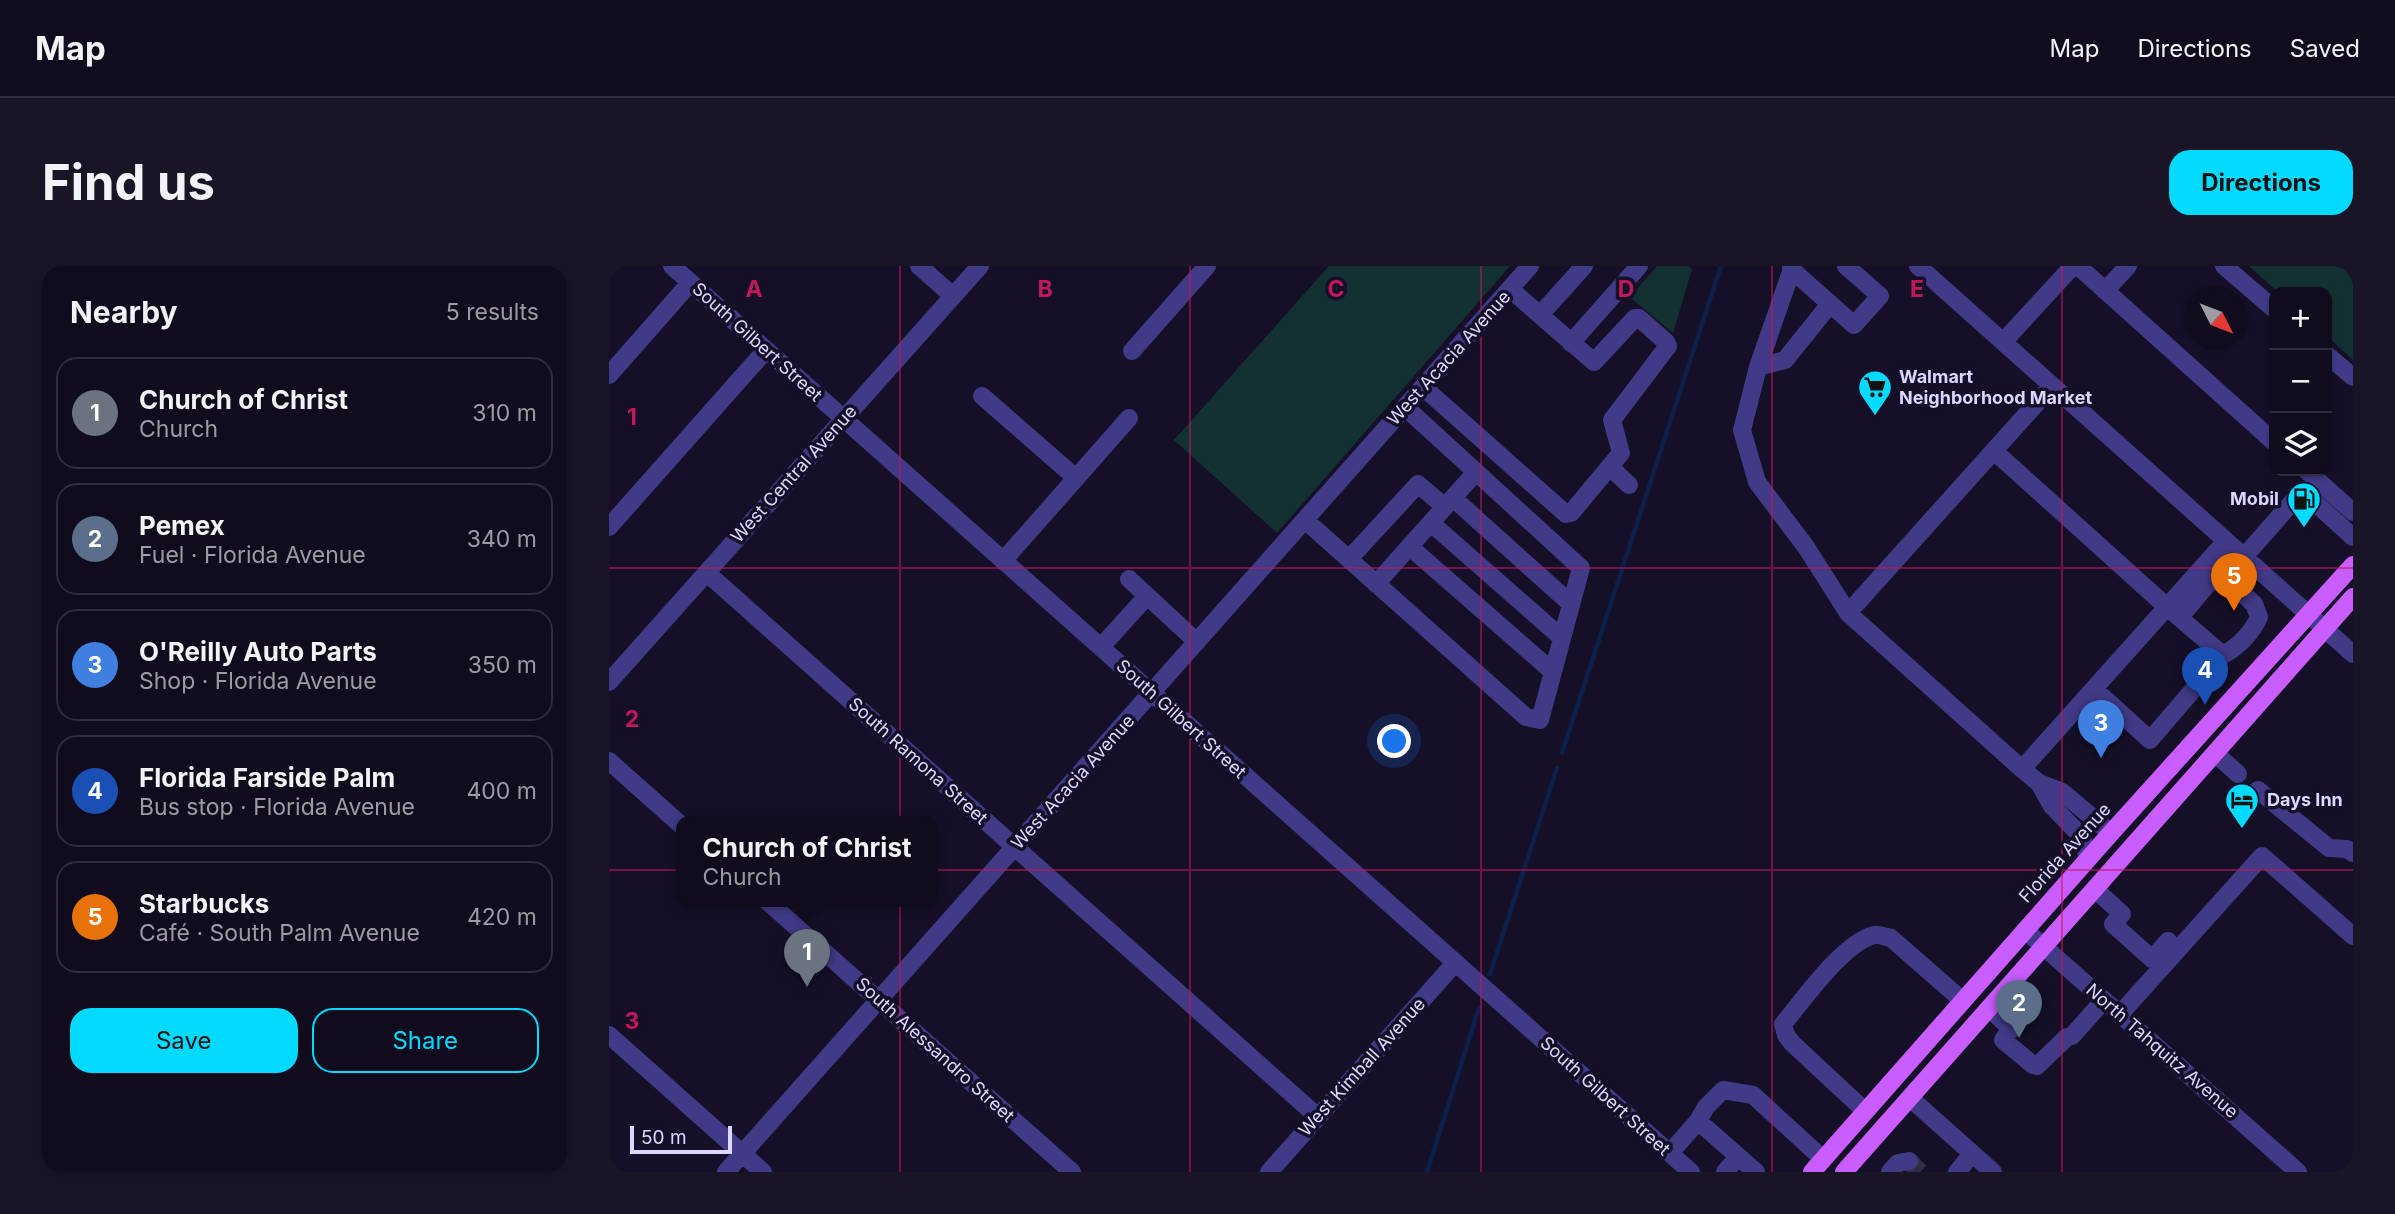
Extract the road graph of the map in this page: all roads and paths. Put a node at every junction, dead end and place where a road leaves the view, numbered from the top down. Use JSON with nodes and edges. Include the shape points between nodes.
{"nodes":[{"id":1,"x":671,"y":266,"type":"edge"},
{"id":2,"x":919,"y":266,"type":"edge"},
{"id":3,"x":980,"y":266,"type":"edge"},
{"id":4,"x":1207,"y":266,"type":"edge"},
{"id":5,"x":1530,"y":266,"type":"edge"},
{"id":6,"x":1584,"y":266,"type":"edge"},
{"id":7,"x":1639,"y":266,"type":"edge"},
{"id":8,"x":1846,"y":266,"type":"edge"},
{"id":9,"x":1918,"y":266,"type":"edge"},
{"id":10,"x":2075,"y":266,"type":"edge"},
{"id":11,"x":2128,"y":266,"type":"edge"},
{"id":12,"x":2224,"y":266,"type":"edge"},
{"id":13,"x":1792,"y":268,"type":"edge"},
{"id":14,"x":690,"y":283,"type":"junction"},
{"id":15,"x":1510,"y":289,"type":"junction"},
{"id":16,"x":2105,"y":291,"type":"junction"},
{"id":17,"x":953,"y":296,"type":"junction"},
{"id":18,"x":1830,"y":304,"type":"junction"},
{"id":19,"x":2269,"y":305,"type":"edge"},
{"id":20,"x":1540,"y":315,"type":"junction"},
{"id":21,"x":2003,"y":342,"type":"junction"},
{"id":22,"x":1571,"y":343,"type":"junction"},
{"id":23,"x":767,"y":350,"type":"junction"},
{"id":24,"x":1132,"y":351,"type":"dead end"},
{"id":25,"x":2332,"y":359,"type":"edge"},
{"id":26,"x":1758,"y":367,"type":"junction"},
{"id":27,"x":609,"y":375,"type":"edge"},
{"id":28,"x":2353,"y":377,"type":"edge"},
{"id":29,"x":2052,"y":386,"type":"junction"},
{"id":30,"x":1423,"y":387,"type":"junction"},
{"id":31,"x":982,"y":396,"type":"dead end"},
{"id":32,"x":1405,"y":407,"type":"junction"},
{"id":33,"x":1129,"y":418,"type":"dead end"},
{"id":34,"x":844,"y":419,"type":"junction"},
{"id":35,"x":2269,"y":438,"type":"edge"},
{"id":36,"x":1994,"y":451,"type":"junction"},
{"id":37,"x":1610,"y":467,"type":"junction"},
{"id":38,"x":1476,"y":472,"type":"junction"},
{"id":39,"x":2313,"y":476,"type":"edge"},
{"id":40,"x":1076,"y":478,"type":"junction"},
{"id":41,"x":1629,"y":485,"type":"dead end"},
{"id":42,"x":1449,"y":503,"type":"junction"},
{"id":43,"x":2353,"y":512,"type":"edge"},
{"id":44,"x":1305,"y":520,"type":"junction"},
{"id":45,"x":1431,"y":523,"type":"junction"},
{"id":46,"x":609,"y":527,"type":"edge"},
{"id":47,"x":2353,"y":537,"type":"edge"},
{"id":48,"x":2225,"y":542,"type":"junction"},
{"id":49,"x":1410,"y":547,"type":"junction"},
{"id":50,"x":2243,"y":558,"type":"junction"},
{"id":51,"x":1349,"y":559,"type":"junction"},
{"id":52,"x":1003,"y":561,"type":"junction"},
{"id":53,"x":2353,"y":565,"type":"edge"},
{"id":54,"x":707,"y":573,"type":"junction"},
{"id":55,"x":1129,"y":579,"type":"dead end"},
{"id":56,"x":1376,"y":584,"type":"junction"},
{"id":57,"x":1147,"y":596,"type":"junction"},
{"id":58,"x":2353,"y":597,"type":"edge"},
{"id":59,"x":1571,"y":604,"type":"junction"},
{"id":60,"x":2174,"y":612,"type":"junction"},
{"id":61,"x":1848,"y":613,"type":"junction"},
{"id":62,"x":2308,"y":614,"type":"junction"},
{"id":63,"x":2325,"y":629,"type":"junction"},
{"id":64,"x":1562,"y":638,"type":"junction"},
{"id":65,"x":1196,"y":642,"type":"junction"},
{"id":66,"x":1101,"y":648,"type":"junction"},
{"id":67,"x":2353,"y":654,"type":"edge"},
{"id":68,"x":2223,"y":655,"type":"junction"},
{"id":69,"x":1553,"y":672,"type":"junction"},
{"id":70,"x":609,"y":682,"type":"edge"},
{"id":71,"x":2094,"y":689,"type":"junction"},
{"id":72,"x":1152,"y":693,"type":"junction"},
{"id":73,"x":2215,"y":753,"type":"junction"},
{"id":74,"x":609,"y":761,"type":"edge"},
{"id":75,"x":2022,"y":769,"type":"junction"},
{"id":76,"x":2238,"y":774,"type":"dead end"},
{"id":77,"x":2039,"y":783,"type":"junction"},
{"id":78,"x":2257,"y":790,"type":"dead end"},
{"id":79,"x":676,"y":821,"type":"edge"},
{"id":80,"x":2111,"y":833,"type":"junction"},
{"id":81,"x":1015,"y":847,"type":"junction"},
{"id":82,"x":2352,"y":851,"type":"edge"},
{"id":83,"x":2088,"y":859,"type":"junction"},
{"id":84,"x":2095,"y":889,"type":"junction"},
{"id":85,"x":775,"y":907,"type":"edge"},
{"id":86,"x":2025,"y":930,"type":"junction"},
{"id":87,"x":2353,"y":936,"type":"edge"},
{"id":88,"x":2168,"y":942,"type":"dead end"},
{"id":89,"x":2044,"y":947,"type":"junction"},
{"id":90,"x":1455,"y":963,"type":"junction"},
{"id":91,"x":879,"y":1000,"type":"junction"},
{"id":92,"x":2104,"y":1000,"type":"junction"},
{"id":93,"x":1963,"y":1001,"type":"junction"},
{"id":94,"x":1990,"y":1008,"type":"junction"},
{"id":95,"x":2120,"y":1014,"type":"junction"},
{"id":96,"x":609,"y":1035,"type":"edge"},
{"id":97,"x":1910,"y":1098,"type":"junction"},
{"id":98,"x":1865,"y":1111,"type":"junction"},
{"id":99,"x":1318,"y":1117,"type":"junction"},
{"id":100,"x":1698,"y":1121,"type":"junction"},
{"id":101,"x":1670,"y":1153,"type":"junction"},
{"id":102,"x":742,"y":1154,"type":"junction"},
{"id":103,"x":1972,"y":1154,"type":"junction"},
{"id":104,"x":1738,"y":1157,"type":"junction"},
{"id":105,"x":1909,"y":1161,"type":"dead end"},
{"id":106,"x":1817,"y":1166,"type":"edge"},
{"id":107,"x":1847,"y":1171,"type":"edge"},
{"id":108,"x":726,"y":1172,"type":"edge"},
{"id":109,"x":762,"y":1172,"type":"edge"},
{"id":110,"x":1072,"y":1172,"type":"edge"},
{"id":111,"x":1269,"y":1172,"type":"edge"},
{"id":112,"x":1691,"y":1172,"type":"edge"},
{"id":113,"x":1725,"y":1172,"type":"edge"},
{"id":114,"x":1756,"y":1172,"type":"edge"},
{"id":115,"x":1890,"y":1172,"type":"edge"},
{"id":116,"x":1957,"y":1172,"type":"edge"},
{"id":117,"x":1993,"y":1172,"type":"edge"},
{"id":118,"x":2298,"y":1172,"type":"edge"}],
"edges":[{"from":1,"to":14,"type":"street","name":"South Gilbert Street"},
{"from":2,"to":17,"type":"street"},
{"from":3,"to":17,"type":"street","name":"West Central Avenue"},
{"from":4,"to":24,"type":"street"},
{"from":5,"to":15,"type":"street","name":"West Acacia Avenue"},
{"from":6,"to":20,"type":"street"},
{"from":7,"to":22,"type":"street"},
{"from":8,"to":18,"type":"street","via":[[1880,296],[1854,325]]},
{"from":9,"to":21,"type":"street"},
{"from":10,"to":16,"type":"street"},
{"from":10,"to":21,"type":"street"},
{"from":11,"to":16,"type":"street"},
{"from":12,"to":19,"type":"street"},
{"from":13,"to":18,"type":"street"},
{"from":13,"to":26,"type":"street"},
{"from":14,"to":23,"type":"street","name":"South Gilbert Street"},
{"from":14,"to":27,"type":"street"},
{"from":15,"to":20,"type":"street"},
{"from":15,"to":30,"type":"street","name":"West Acacia Avenue"},
{"from":16,"to":35,"type":"street"},
{"from":17,"to":34,"type":"street","name":"West Central Avenue"},
{"from":18,"to":26,"type":"street","via":[[1785,360]]},
{"from":20,"to":22,"type":"street"},
{"from":21,"to":29,"type":"street"},
{"from":22,"to":37,"type":"street","via":[[1597,361],[1635,318],[1667,342],[1612,420],[1621,453]]},
{"from":23,"to":34,"type":"street","name":"South Gilbert Street"},
{"from":23,"to":46,"type":"street"},
{"from":25,"to":28,"type":"street"},
{"from":26,"to":61,"type":"street","via":[[1742,430],[1757,482]]},
{"from":29,"to":36,"type":"street"},
{"from":29,"to":48,"type":"street"},
{"from":30,"to":32,"type":"street","name":"West Acacia Avenue"},
{"from":30,"to":37,"type":"street","via":[[1566,514]]},
{"from":31,"to":40,"type":"street"},
{"from":32,"to":38,"type":"street"},
{"from":32,"to":44,"type":"street","name":"West Acacia Avenue"},
{"from":33,"to":40,"type":"street"},
{"from":34,"to":52,"type":"street","name":"South Gilbert Street"},
{"from":34,"to":54,"type":"street","name":"West Central Avenue"},
{"from":36,"to":60,"type":"street"},
{"from":36,"to":61,"type":"street"},
{"from":37,"to":41,"type":"street"},
{"from":38,"to":42,"type":"street"},
{"from":38,"to":59,"type":"street","via":[[1581,568]]},
{"from":39,"to":43,"type":"street"},
{"from":40,"to":52,"type":"street"},
{"from":42,"to":45,"type":"street"},
{"from":42,"to":51,"type":"street","via":[[1418,484]]},
{"from":42,"to":59,"type":"street"},
{"from":44,"to":51,"type":"street"},
{"from":44,"to":65,"type":"street","name":"West Acacia Avenue"},
{"from":45,"to":49,"type":"street"},
{"from":45,"to":64,"type":"street"},
{"from":47,"to":50,"type":"street","via":[[2302,491]]},
{"from":48,"to":50,"type":"street"},
{"from":48,"to":60,"type":"street"},
{"from":49,"to":56,"type":"street"},
{"from":49,"to":69,"type":"street"},
{"from":50,"to":62,"type":"street"},
{"from":51,"to":56,"type":"street"},
{"from":52,"to":66,"type":"street","name":"South Gilbert Street"},
{"from":53,"to":62,"type":"main road","name":"Florida Avenue"},
{"from":54,"to":70,"type":"street","name":"West Central Avenue"},
{"from":54,"to":81,"type":"street","name":"South Ramona Street"},
{"from":55,"to":57,"type":"street"},
{"from":56,"to":69,"type":"street","via":[[1526,717],[1540,720]]},
{"from":57,"to":65,"type":"street"},
{"from":57,"to":66,"type":"street"},
{"from":58,"to":63,"type":"main road"},
{"from":59,"to":64,"type":"street"},
{"from":60,"to":68,"type":"street"},
{"from":60,"to":68,"type":"street","via":[[2213,581],[2229,582],[2254,604],[2259,617]]},
{"from":60,"to":71,"type":"street"},
{"from":61,"to":75,"type":"street"},
{"from":62,"to":63,"type":"street"},
{"from":62,"to":80,"type":"main road","name":"Florida Avenue"},
{"from":63,"to":67,"type":"street"},
{"from":63,"to":73,"type":"main road"},
{"from":64,"to":69,"type":"street"},
{"from":65,"to":72,"type":"street","name":"West Acacia Avenue"},
{"from":66,"to":72,"type":"street","name":"South Gilbert Street"},
{"from":68,"to":71,"type":"street","via":[[2150,740]]},
{"from":71,"to":75,"type":"street"},
{"from":72,"to":81,"type":"street","name":"West Acacia Avenue"},
{"from":72,"to":90,"type":"street","name":"South Gilbert Street"},
{"from":73,"to":76,"type":"street"},
{"from":73,"to":84,"type":"main road"},
{"from":74,"to":79,"type":"street"},
{"from":75,"to":77,"type":"street"},
{"from":77,"to":80,"type":"street","via":[[2062,792]]},
{"from":77,"to":83,"type":"street","via":[[2052,806],[2082,837]]},
{"from":78,"to":82,"type":"street","via":[[2329,848]]},
{"from":80,"to":83,"type":"main road","name":"Florida Avenue"},
{"from":81,"to":91,"type":"street","name":"West Acacia Avenue"},
{"from":81,"to":99,"type":"street","name":"South Ramona Street"},
{"from":83,"to":86,"type":"main road","name":"Florida Avenue"},
{"from":84,"to":88,"type":"street","via":[[2122,914],[2113,924],[2152,959]]},
{"from":84,"to":89,"type":"main road"},
{"from":85,"to":91,"type":"street","name":"South Alessandro Street"},
{"from":86,"to":89,"type":"street","name":"North Tahquitz Avenue"},
{"from":86,"to":93,"type":"main road","name":"Florida Avenue"},
{"from":87,"to":95,"type":"street","via":[[2262,856]]},
{"from":89,"to":92,"type":"street","name":"North Tahquitz Avenue"},
{"from":89,"to":94,"type":"main road"},
{"from":90,"to":99,"type":"street","name":"West Kimball Avenue"},
{"from":90,"to":101,"type":"street","name":"South Gilbert Street"},
{"from":91,"to":102,"type":"street","name":"West Acacia Avenue"},
{"from":91,"to":110,"type":"street","name":"South Alessandro Street"},
{"from":92,"to":94,"type":"street","via":[[2037,1066],[2003,1040],[2009,1027]]},
{"from":92,"to":95,"type":"street","name":"North Tahquitz Avenue"},
{"from":93,"to":97,"type":"main road","via":[[1953,1029],[1904,1085]]},
{"from":93,"to":98,"type":"main road","name":"Florida Avenue"},
{"from":93,"to":98,"type":"street","via":[[1891,938],[1876,934],[1843,953],[1783,1024],[1792,1043]]},
{"from":94,"to":97,"type":"main road"},
{"from":95,"to":118,"type":"street","name":"North Tahquitz Avenue"},
{"from":96,"to":102,"type":"street"},
{"from":97,"to":103,"type":"street"},
{"from":97,"to":107,"type":"main road"},
{"from":98,"to":106,"type":"main road","name":"Florida Avenue"},
{"from":99,"to":111,"type":"street","name":"West Kimball Avenue"},
{"from":100,"to":101,"type":"street"},
{"from":100,"to":104,"type":"street"},
{"from":100,"to":106,"type":"street","via":[[1723,1090],[1753,1095]]},
{"from":101,"to":112,"type":"street","name":"South Gilbert Street"},
{"from":102,"to":108,"type":"street","name":"West Acacia Avenue"},
{"from":102,"to":109,"type":"street"},
{"from":103,"to":116,"type":"street"},
{"from":103,"to":117,"type":"street"},
{"from":104,"to":113,"type":"street"},
{"from":104,"to":114,"type":"street"},
{"from":105,"to":115,"type":"street","via":[[1898,1163]]}]}
